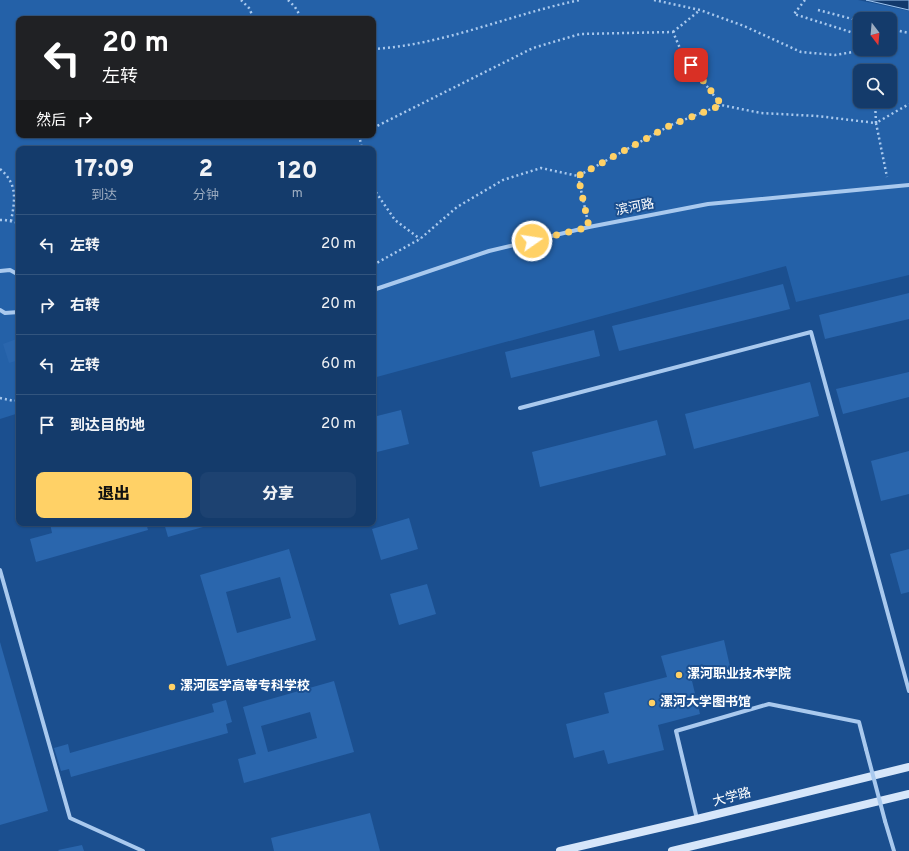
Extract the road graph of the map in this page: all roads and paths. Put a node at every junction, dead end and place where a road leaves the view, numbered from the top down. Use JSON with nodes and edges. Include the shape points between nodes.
{"nodes":[{"id":1,"x":241,"y":0,"type":"edge"},
{"id":2,"x":288,"y":0,"type":"edge"},
{"id":3,"x":580,"y":0,"type":"edge"},
{"id":4,"x":654,"y":0,"type":"edge"},
{"id":5,"x":805,"y":0,"type":"edge"},
{"id":6,"x":700,"y":10,"type":"junction"},
{"id":7,"x":818,"y":10,"type":"dead end"},
{"id":8,"x":253,"y":16,"type":"edge"},
{"id":9,"x":300,"y":16,"type":"edge"},
{"id":10,"x":853,"y":19,"type":"edge"},
{"id":11,"x":897,"y":30,"type":"edge"},
{"id":12,"x":673,"y":32,"type":"junction"},
{"id":13,"x":853,"y":33,"type":"edge"},
{"id":14,"x":909,"y":33,"type":"edge"},
{"id":15,"x":376,"y":49,"type":"edge"},
{"id":16,"x":853,"y":52,"type":"edge"},
{"id":17,"x":909,"y":104,"type":"edge"},
{"id":18,"x":722,"y":105,"type":"junction"},
{"id":19,"x":875,"y":108,"type":"edge"},
{"id":20,"x":876,"y":123,"type":"junction"},
{"id":21,"x":376,"y":126,"type":"edge"},
{"id":22,"x":0,"y":170,"type":"edge"},
{"id":23,"x":578,"y":176,"type":"junction"},
{"id":24,"x":909,"y":185,"type":"edge"},
{"id":25,"x":889,"y":187,"type":"junction"},
{"id":26,"x":14,"y":192,"type":"joint"},
{"id":27,"x":376,"y":192,"type":"edge"},
{"id":28,"x":0,"y":220,"type":"edge"},
{"id":29,"x":11,"y":221,"type":"junction"},
{"id":30,"x":16,"y":222,"type":"edge"},
{"id":31,"x":589,"y":227,"type":"junction"},
{"id":32,"x":420,"y":238,"type":"junction"},
{"id":33,"x":376,"y":263,"type":"edge"},
{"id":34,"x":0,"y":271,"type":"edge"},
{"id":35,"x":16,"y":273,"type":"edge"},
{"id":36,"x":376,"y":289,"type":"edge"},
{"id":37,"x":0,"y":310,"type":"edge"},
{"id":38,"x":16,"y":312,"type":"edge"},
{"id":39,"x":0,"y":398,"type":"edge"},
{"id":40,"x":16,"y":401,"type":"edge"},
{"id":41,"x":520,"y":408,"type":"dead end"},
{"id":42,"x":0,"y":570,"type":"edge"},
{"id":43,"x":909,"y":691,"type":"edge"},
{"id":44,"x":909,"y":767,"type":"edge"},
{"id":45,"x":909,"y":794,"type":"edge"},
{"id":46,"x":697,"y":819,"type":"junction"},
{"id":47,"x":143,"y":851,"type":"edge"},
{"id":48,"x":560,"y":851,"type":"edge"},
{"id":49,"x":672,"y":851,"type":"edge"},
{"id":50,"x":894,"y":851,"type":"edge"}],
"edges":[{"from":1,"to":8,"type":"path"},
{"from":2,"to":9,"type":"path"},
{"from":3,"to":15,"type":"path","via":[[551,6],[474,30],[396,48]]},
{"from":4,"to":6,"type":"path"},
{"from":5,"to":13,"type":"path","via":[[794,14]]},
{"from":6,"to":12,"type":"path"},
{"from":6,"to":16,"type":"path","via":[[744,26],[801,52],[836,55]]},
{"from":7,"to":10,"type":"path"},
{"from":11,"to":14,"type":"path"},
{"from":12,"to":18,"type":"path","via":[[682,53]]},
{"from":12,"to":21,"type":"path","via":[[580,34],[533,48]]},
{"from":17,"to":20,"type":"path"},
{"from":18,"to":20,"type":"path","via":[[761,113]]},
{"from":18,"to":23,"type":"path","via":[[671,125]]},
{"from":19,"to":20,"type":"path"},
{"from":20,"to":25,"type":"path"},
{"from":22,"to":26,"type":"path","via":[[8,176]]},
{"from":23,"to":31,"type":"path"},
{"from":23,"to":32,"type":"path","via":[[540,168],[503,180],[457,207]]},
{"from":24,"to":25,"type":"street","name":"滨河路"},
{"from":25,"to":31,"type":"street","name":"滨河路","via":[[708,204]]},
{"from":26,"to":29,"type":"path"},
{"from":27,"to":32,"type":"path","via":[[395,220]]},
{"from":28,"to":29,"type":"path"},
{"from":29,"to":30,"type":"path"},
{"from":31,"to":36,"type":"street","name":"滨河路","via":[[489,251]]},
{"from":32,"to":33,"type":"path"},
{"from":34,"to":35,"type":"street","via":[[10,270]]},
{"from":37,"to":38,"type":"street","via":[[5,313]]},
{"from":39,"to":40,"type":"path"},
{"from":41,"to":43,"type":"street","via":[[811,332]]},
{"from":42,"to":47,"type":"street","via":[[70,818]]},
{"from":44,"to":46,"type":"main road","name":"大学路"},
{"from":45,"to":49,"type":"main road"},
{"from":46,"to":48,"type":"main road","name":"大学路"},
{"from":46,"to":50,"type":"street","bridge":true,"via":[[676,731],[769,704],[859,722]]}]}
